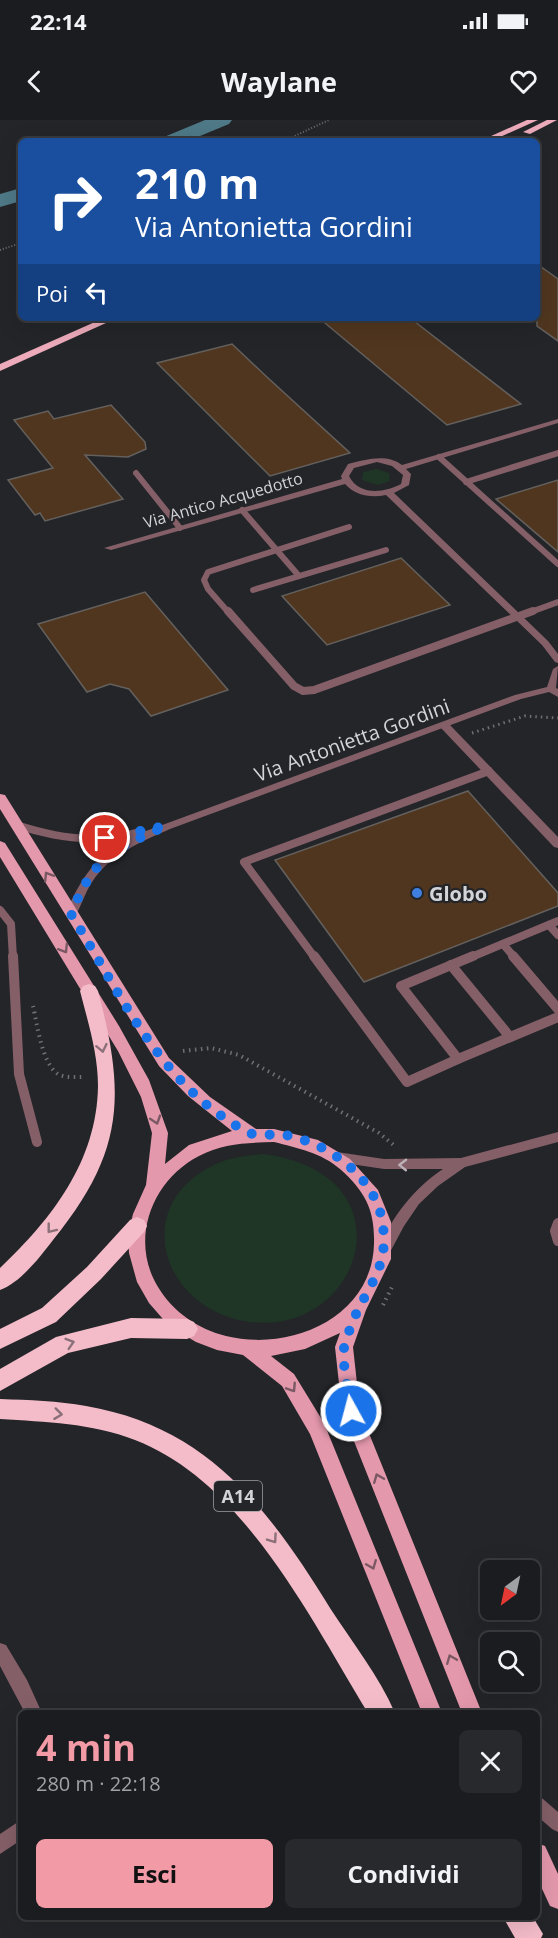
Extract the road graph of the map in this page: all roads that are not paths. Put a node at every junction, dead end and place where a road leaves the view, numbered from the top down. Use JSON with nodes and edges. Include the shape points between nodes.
{"nodes":[{"id":1,"x":534,"y":120,"type":"edge"},
{"id":2,"x":553,"y":120,"type":"edge"},
{"id":3,"x":491,"y":138,"type":"edge"},
{"id":4,"x":512,"y":138,"type":"edge"},
{"id":5,"x":82,"y":321,"type":"edge"},
{"id":6,"x":105,"y":321,"type":"edge"},
{"id":7,"x":0,"y":357,"type":"edge"},
{"id":8,"x":0,"y":368,"type":"edge"},
{"id":9,"x":558,"y":421,"type":"edge"},
{"id":10,"x":558,"y":453,"type":"edge"},
{"id":11,"x":439,"y":457,"type":"junction"},
{"id":12,"x":402,"y":468,"type":"junction"},
{"id":13,"x":136,"y":473,"type":"dead end"},
{"id":14,"x":346,"y":481,"type":"junction"},
{"id":15,"x":466,"y":482,"type":"junction"},
{"id":16,"x":389,"y":493,"type":"junction"},
{"id":17,"x":242,"y":510,"type":"junction"},
{"id":18,"x":349,"y":527,"type":"dead end"},
{"id":19,"x":180,"y":528,"type":"junction"},
{"id":20,"x":108,"y":548,"type":"dead end"},
{"id":21,"x":276,"y":550,"type":"junction"},
{"id":22,"x":386,"y":550,"type":"dead end"},
{"id":23,"x":558,"y":564,"type":"edge"},
{"id":24,"x":298,"y":576,"type":"junction"},
{"id":25,"x":253,"y":590,"type":"dead end"},
{"id":26,"x":558,"y":602,"type":"edge"},
{"id":27,"x":517,"y":616,"type":"junction"},
{"id":28,"x":558,"y":660,"type":"edge"},
{"id":29,"x":558,"y":669,"type":"edge"},
{"id":30,"x":554,"y":691,"type":"edge"},
{"id":31,"x":445,"y":726,"type":"junction"},
{"id":32,"x":489,"y":771,"type":"junction"},
{"id":33,"x":0,"y":798,"type":"edge"},
{"id":34,"x":17,"y":825,"type":"junction"},
{"id":35,"x":166,"y":826,"type":"junction"},
{"id":36,"x":558,"y":844,"type":"edge"},
{"id":37,"x":0,"y":846,"type":"edge"},
{"id":38,"x":0,"y":910,"type":"edge"},
{"id":39,"x":71,"y":914,"type":"junction"},
{"id":40,"x":553,"y":923,"type":"edge"},
{"id":41,"x":558,"y":935,"type":"edge"},
{"id":42,"x":502,"y":944,"type":"junction"},
{"id":43,"x":451,"y":965,"type":"junction"},
{"id":44,"x":89,"y":991,"type":"junction"},
{"id":45,"x":558,"y":1009,"type":"edge"},
{"id":46,"x":558,"y":1017,"type":"edge"},
{"id":47,"x":510,"y":1037,"type":"junction"},
{"id":48,"x":458,"y":1059,"type":"junction"},
{"id":49,"x":250,"y":1134,"type":"junction"},
{"id":50,"x":558,"y":1137,"type":"edge"},
{"id":51,"x":37,"y":1142,"type":"dead end"},
{"id":52,"x":337,"y":1157,"type":"junction"},
{"id":53,"x":461,"y":1163,"type":"junction"},
{"id":54,"x":154,"y":1186,"type":"junction"},
{"id":55,"x":558,"y":1223,"type":"edge"},
{"id":56,"x":137,"y":1226,"type":"junction"},
{"id":57,"x":558,"y":1241,"type":"edge"},
{"id":58,"x":384,"y":1250,"type":"junction"},
{"id":59,"x":0,"y":1281,"type":"edge"},
{"id":60,"x":358,"y":1308,"type":"junction"},
{"id":61,"x":187,"y":1329,"type":"junction"},
{"id":62,"x":0,"y":1339,"type":"edge"},
{"id":63,"x":249,"y":1349,"type":"junction"},
{"id":64,"x":0,"y":1381,"type":"edge"},
{"id":65,"x":0,"y":1409,"type":"edge"},
{"id":66,"x":0,"y":1651,"type":"edge"},
{"id":67,"x":33,"y":1710,"type":"edge"},
{"id":68,"x":380,"y":1710,"type":"edge"},
{"id":69,"x":431,"y":1710,"type":"edge"},
{"id":70,"x":471,"y":1710,"type":"edge"},
{"id":71,"x":540,"y":1808,"type":"edge"},
{"id":72,"x":558,"y":1823,"type":"edge"},
{"id":73,"x":18,"y":1831,"type":"edge"},
{"id":74,"x":0,"y":1845,"type":"edge"},
{"id":75,"x":540,"y":1860,"type":"edge"},
{"id":76,"x":558,"y":1898,"type":"edge"}],
"edges":[{"from":1,"to":3,"type":"highway"},
{"from":2,"to":4,"type":"highway"},
{"from":5,"to":7,"type":"highway"},
{"from":6,"to":8,"type":"highway"},
{"from":9,"to":11,"type":"street"},
{"from":10,"to":15,"type":"lane"},
{"from":11,"to":12,"type":"street"},
{"from":11,"to":15,"type":"lane"},
{"from":12,"to":14,"type":"street","via":[[377,460],[358,463],[346,471]]},
{"from":12,"to":16,"type":"street","via":[[407,474],[405,485]]},
{"from":13,"to":19,"type":"lane"},
{"from":14,"to":16,"type":"street","via":[[358,491]]},
{"from":14,"to":17,"type":"street","name":"Via Antico Acquedotto"},
{"from":15,"to":23,"type":"lane"},
{"from":16,"to":27,"type":"street"},
{"from":17,"to":19,"type":"street","name":"Via Antico Acquedotto"},
{"from":17,"to":21,"type":"lane"},
{"from":18,"to":21,"type":"lane"},
{"from":19,"to":20,"type":"street","name":"Via Antico Acquedotto"},
{"from":21,"to":24,"type":"lane"},
{"from":21,"to":27,"type":"lane","via":[[208,572],[204,580],[294,686],[303,691]]},
{"from":22,"to":24,"type":"lane"},
{"from":24,"to":25,"type":"lane"},
{"from":26,"to":27,"type":"lane"},
{"from":27,"to":28,"type":"street"},
{"from":29,"to":30,"type":"street"},
{"from":30,"to":31,"type":"street","name":"Via Antonietta Gordini","via":[[518,697]]},
{"from":31,"to":32,"type":"street"},
{"from":31,"to":35,"type":"street","name":"Via Antonietta Gordini"},
{"from":32,"to":36,"type":"street"},
{"from":32,"to":48,"type":"lane","via":[[244,862],[407,1082]]},
{"from":33,"to":34,"type":"main road"},
{"from":34,"to":35,"type":"street","name":"Via Antonietta Gordini","via":[[61,840],[119,837]]},
{"from":39,"to":34,"type":"main road","one_way":true},
{"from":35,"to":39,"type":"street","name":"Via Antonietta Gordini","via":[[123,846],[102,861],[85,880]]},
{"from":37,"to":44,"type":"main road","one_way":true},
{"from":38,"to":51,"type":"lane","via":[[11,924],[20,1074]]},
{"from":39,"to":49,"type":"main road","via":[[164,1062],[205,1103]]},
{"from":40,"to":41,"type":"lane"},
{"from":40,"to":42,"type":"lane"},
{"from":42,"to":43,"type":"lane"},
{"from":42,"to":45,"type":"lane"},
{"from":43,"to":47,"type":"lane"},
{"from":43,"to":48,"type":"lane","via":[[401,986]]},
{"from":44,"to":54,"type":"main road","one_way":true,"via":[[142,1078],[160,1135]]},
{"from":44,"to":59,"type":"highway","one_way":true,"via":[[104,1055],[107,1088],[97,1147],[81,1185],[51,1231]]},
{"from":46,"to":47,"type":"lane"},
{"from":47,"to":48,"type":"lane"},
{"from":49,"to":52,"type":"main road","via":[[285,1135],[319,1146]]},
{"from":49,"to":54,"type":"main road","via":[[221,1139],[195,1150],[172,1166]]},
{"from":50,"to":53,"type":"street"},
{"from":53,"to":52,"type":"street","one_way":true,"via":[[404,1165]]},
{"from":52,"to":58,"type":"main road","via":[[370,1190],[382,1219]]},
{"from":53,"to":58,"type":"street","via":[[416,1195]]},
{"from":54,"to":56,"type":"main road"},
{"from":55,"to":57,"type":"lane"},
{"from":56,"to":61,"type":"main road","via":[[139,1264],[156,1300]]},
{"from":56,"to":62,"type":"highway","via":[[94,1274],[49,1315]]},
{"from":58,"to":60,"type":"main road","via":[[376,1280]]},
{"from":60,"to":63,"type":"main road","via":[[336,1327],[309,1340],[280,1348]]},
{"from":70,"to":60,"type":"main road","one_way":true,"via":[[351,1411],[344,1347]]},
{"from":61,"to":63,"type":"main road","via":[[216,1342]]},
{"from":64,"to":61,"type":"highway","one_way":true,"via":[[64,1344],[131,1328]]},
{"from":63,"to":69,"type":"main road","one_way":true,"via":[[288,1380],[317,1429]]},
{"from":65,"to":68,"type":"highway","number":"A14","one_way":true,"via":[[99,1419],[144,1432],[212,1472],[236,1493],[278,1546]]},
{"from":66,"to":67,"type":"street"},
{"from":71,"to":72,"type":"street"},
{"from":73,"to":74,"type":"street"},
{"from":75,"to":76,"type":"main road"}]}
